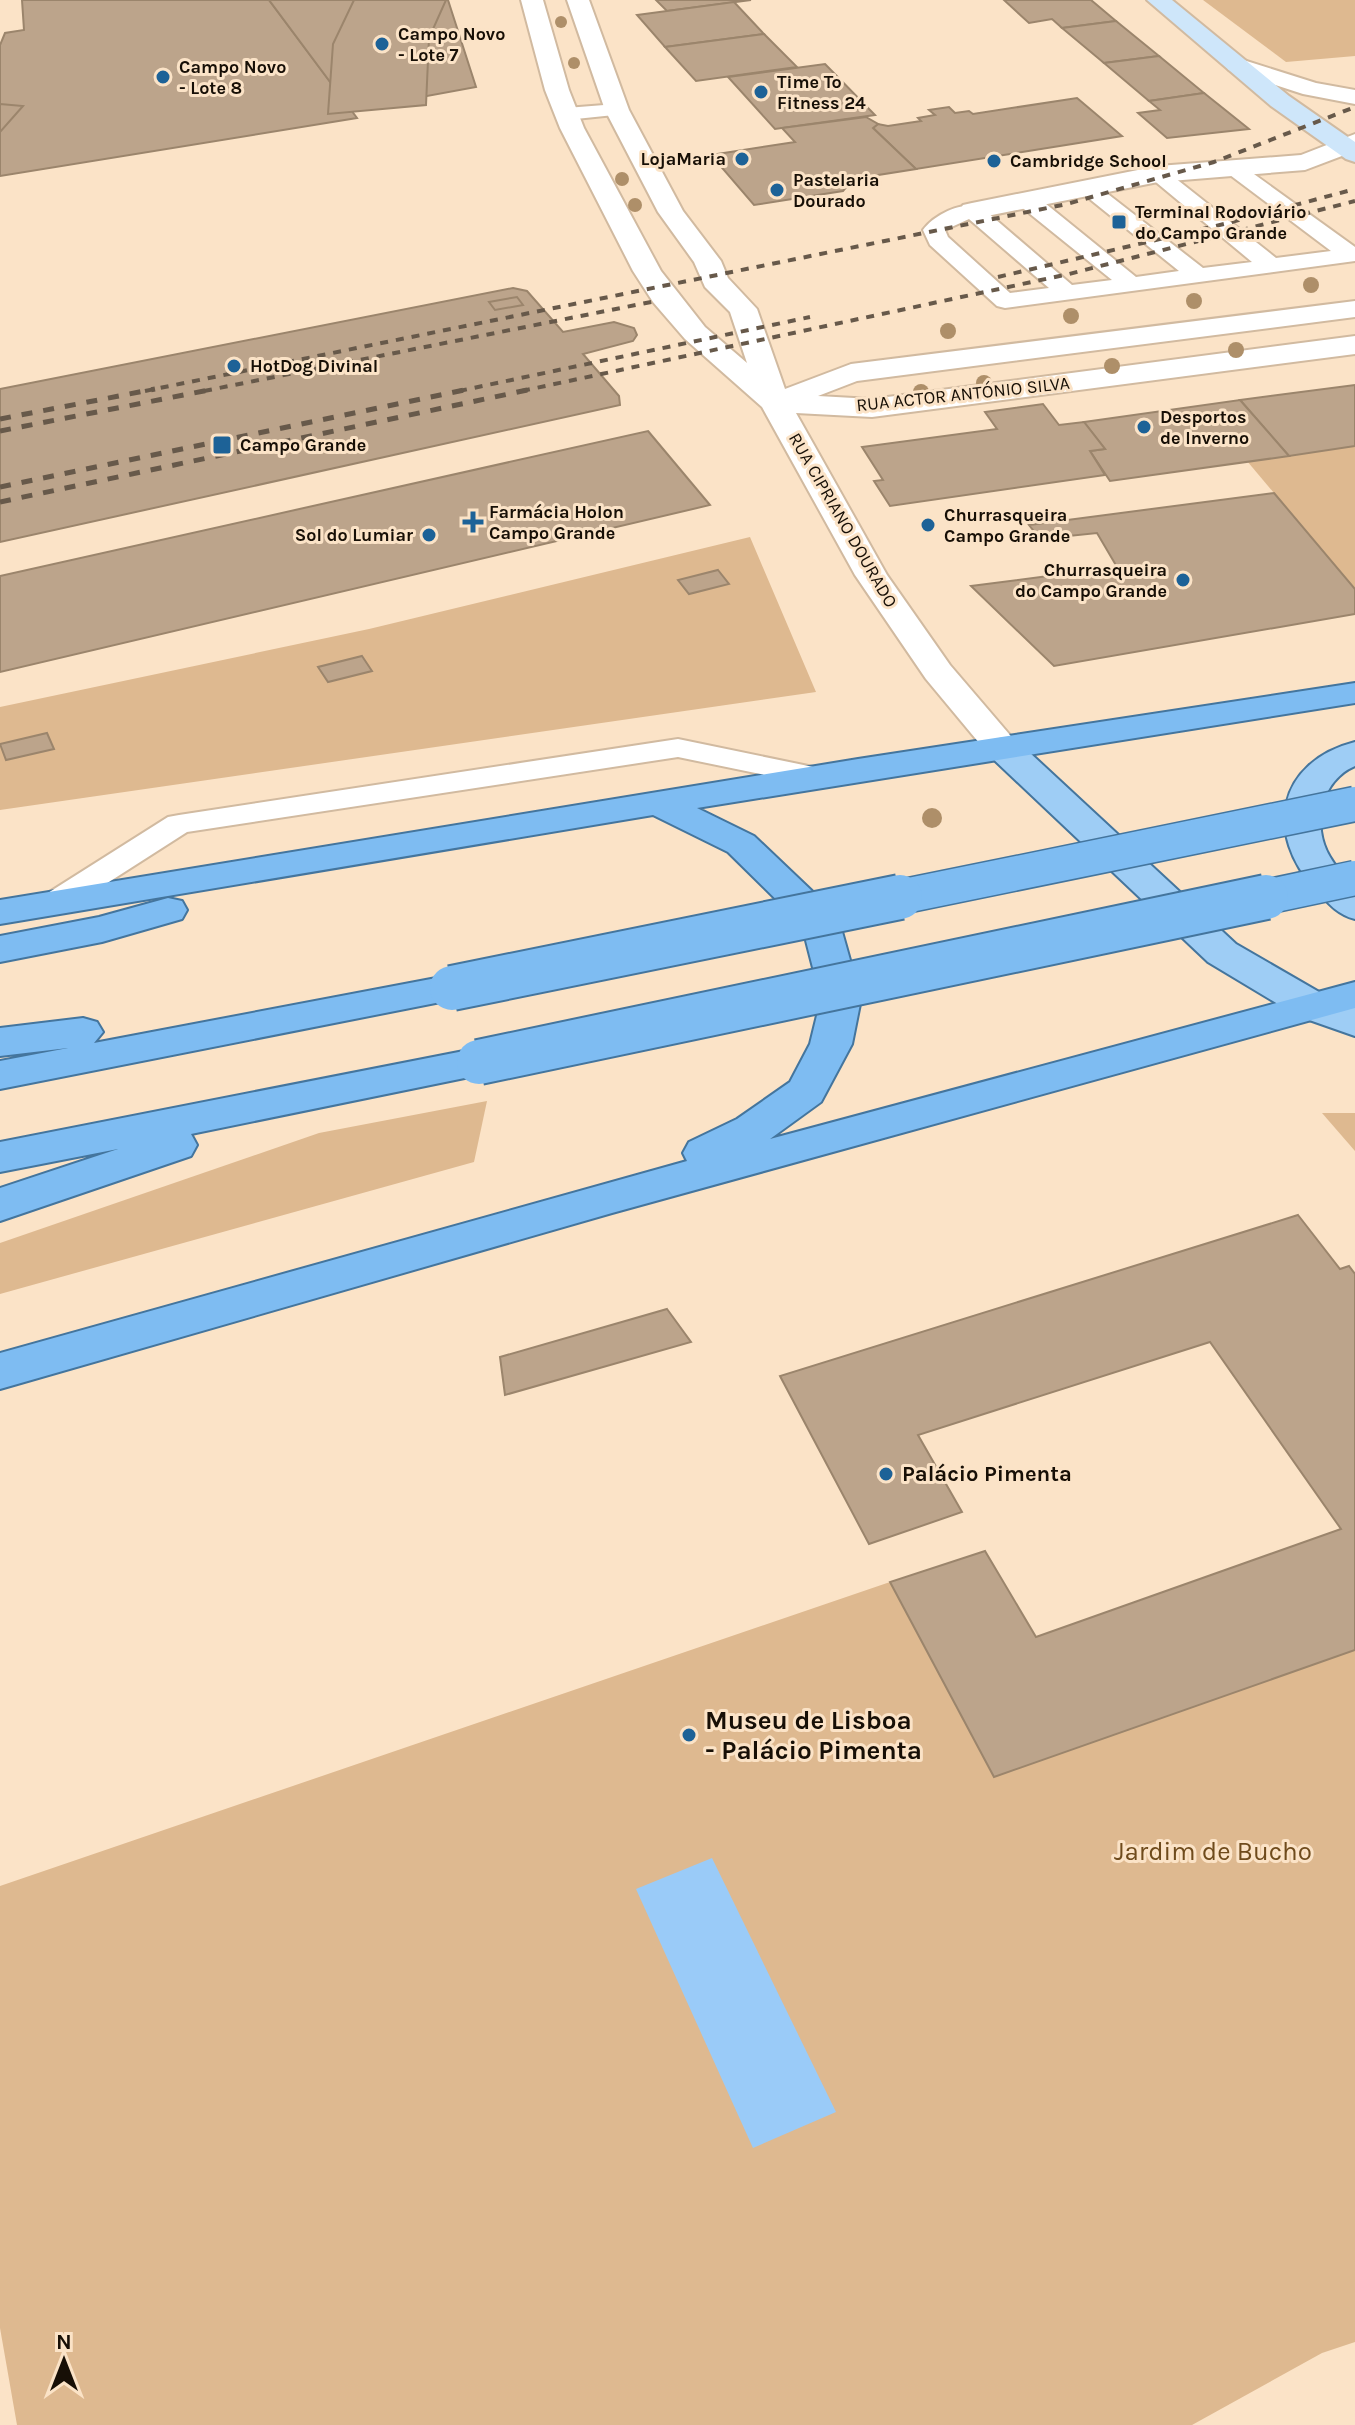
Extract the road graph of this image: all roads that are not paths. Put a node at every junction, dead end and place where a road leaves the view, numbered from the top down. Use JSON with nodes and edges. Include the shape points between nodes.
{"nodes":[{"id":1,"x":532,"y":0,"type":"edge"},
{"id":2,"x":578,"y":0,"type":"edge"},
{"id":3,"x":1158,"y":0,"type":"edge"},
{"id":4,"x":1237,"y":65,"type":"junction"},
{"id":5,"x":1355,"y":100,"type":"edge"},
{"id":6,"x":617,"y":110,"type":"junction"},
{"id":7,"x":566,"y":114,"type":"junction"},
{"id":8,"x":1320,"y":129,"type":"junction"},
{"id":9,"x":1351,"y":148,"type":"edge"},
{"id":10,"x":1233,"y":168,"type":"junction"},
{"id":11,"x":1158,"y":174,"type":"junction"},
{"id":12,"x":1088,"y":188,"type":"junction"},
{"id":13,"x":1027,"y":200,"type":"junction"},
{"id":14,"x":972,"y":211,"type":"junction"},
{"id":15,"x":1352,"y":254,"type":"edge"},
{"id":16,"x":1270,"y":265,"type":"junction"},
{"id":17,"x":1198,"y":275,"type":"junction"},
{"id":18,"x":1131,"y":284,"type":"junction"},
{"id":19,"x":1068,"y":293,"type":"junction"},
{"id":20,"x":1355,"y":309,"type":"edge"},
{"id":21,"x":1355,"y":345,"type":"edge"},
{"id":22,"x":775,"y":403,"type":"junction"},
{"id":23,"x":1355,"y":693,"type":"edge"},
{"id":24,"x":1003,"y":748,"type":"junction"},
{"id":25,"x":1355,"y":753,"type":"edge"},
{"id":26,"x":818,"y":777,"type":"junction"},
{"id":27,"x":657,"y":803,"type":"junction"},
{"id":28,"x":1355,"y":804,"type":"edge"},
{"id":29,"x":375,"y":852,"type":"junction"},
{"id":30,"x":1355,"y":878,"type":"edge"},
{"id":31,"x":51,"y":905,"type":"junction"},
{"id":32,"x":1355,"y":907,"type":"edge"},
{"id":33,"x":0,"y":912,"type":"edge"},
{"id":34,"x":0,"y":949,"type":"edge"},
{"id":35,"x":1355,"y":995,"type":"edge"},
{"id":36,"x":1312,"y":1006,"type":"junction"},
{"id":37,"x":1355,"y":1022,"type":"edge"},
{"id":38,"x":238,"y":1027,"type":"junction"},
{"id":39,"x":0,"y":1042,"type":"edge"},
{"id":40,"x":0,"y":1075,"type":"edge"},
{"id":41,"x":337,"y":1091,"type":"junction"},
{"id":42,"x":0,"y":1157,"type":"edge"},
{"id":43,"x":612,"y":1197,"type":"junction"},
{"id":44,"x":0,"y":1205,"type":"edge"},
{"id":45,"x":0,"y":1371,"type":"edge"}],
"edges":[{"from":1,"to":7,"type":"street","name":"RUA CIPRIANO DOURADO"},
{"from":2,"to":6,"type":"street","name":"RUA CIPRIANO DOURADO"},
{"from":3,"to":4,"type":"main road"},
{"from":4,"to":5,"type":"street"},
{"from":4,"to":8,"type":"main road"},
{"from":5,"to":8,"type":"street","via":[[1314,111],[1313,122]]},
{"from":6,"to":7,"type":"lane"},
{"from":6,"to":22,"type":"street","name":"RUA CIPRIANO DOURADO","via":[[671,212],[707,261],[715,281],[743,309]]},
{"from":7,"to":22,"type":"street","name":"RUA CIPRIANO DOURADO","via":[[663,296],[695,333]]},
{"from":8,"to":9,"type":"main road"},
{"from":9,"to":10,"type":"street","via":[[1305,162]]},
{"from":10,"to":11,"type":"street"},
{"from":10,"to":15,"type":"lane"},
{"from":11,"to":12,"type":"street"},
{"from":11,"to":16,"type":"lane"},
{"from":12,"to":13,"type":"street"},
{"from":12,"to":17,"type":"lane"},
{"from":13,"to":14,"type":"street"},
{"from":13,"to":18,"type":"lane"},
{"from":14,"to":19,"type":"lane"},
{"from":14,"to":19,"type":"lane","via":[[940,222],[934,230],[938,240],[1005,301]]},
{"from":15,"to":16,"type":"lane"},
{"from":16,"to":17,"type":"lane"},
{"from":17,"to":18,"type":"lane"},
{"from":18,"to":19,"type":"lane"},
{"from":20,"to":22,"type":"street","name":"RUA ACTOR ANTÓNIO SILVA","via":[[851,373]]},
{"from":21,"to":22,"type":"street","name":"RUA ACTOR ANTÓNIO SILVA","via":[[872,408]]},
{"from":22,"to":24,"type":"street","name":"RUA CIPRIANO DOURADO","via":[[871,575],[938,672]]},
{"from":23,"to":24,"type":"highway"},
{"from":24,"to":26,"type":"highway"},
{"from":24,"to":36,"type":"main road","via":[[1222,953]]},
{"from":25,"to":32,"type":"main road","via":[[1329,765],[1308,788],[1301,822],[1309,854]]},
{"from":26,"to":27,"type":"highway"},
{"from":26,"to":31,"type":"lane","via":[[678,748],[179,824]]},
{"from":27,"to":29,"type":"highway"},
{"from":27,"to":43,"type":"highway","via":[[741,844],[820,921],[841,999],[831,1044],[806,1092],[752,1130]]},
{"from":28,"to":38,"type":"highway","bridge":true},
{"from":29,"to":31,"type":"highway"},
{"from":29,"to":34,"type":"highway","via":[[102,929]]},
{"from":30,"to":41,"type":"highway","bridge":true},
{"from":31,"to":33,"type":"highway"},
{"from":35,"to":36,"type":"highway"},
{"from":36,"to":37,"type":"main road"},
{"from":36,"to":43,"type":"highway"},
{"from":38,"to":39,"type":"highway","via":[[95,1030]]},
{"from":38,"to":40,"type":"highway"},
{"from":41,"to":42,"type":"highway"},
{"from":41,"to":44,"type":"highway"},
{"from":43,"to":45,"type":"highway"}]}
